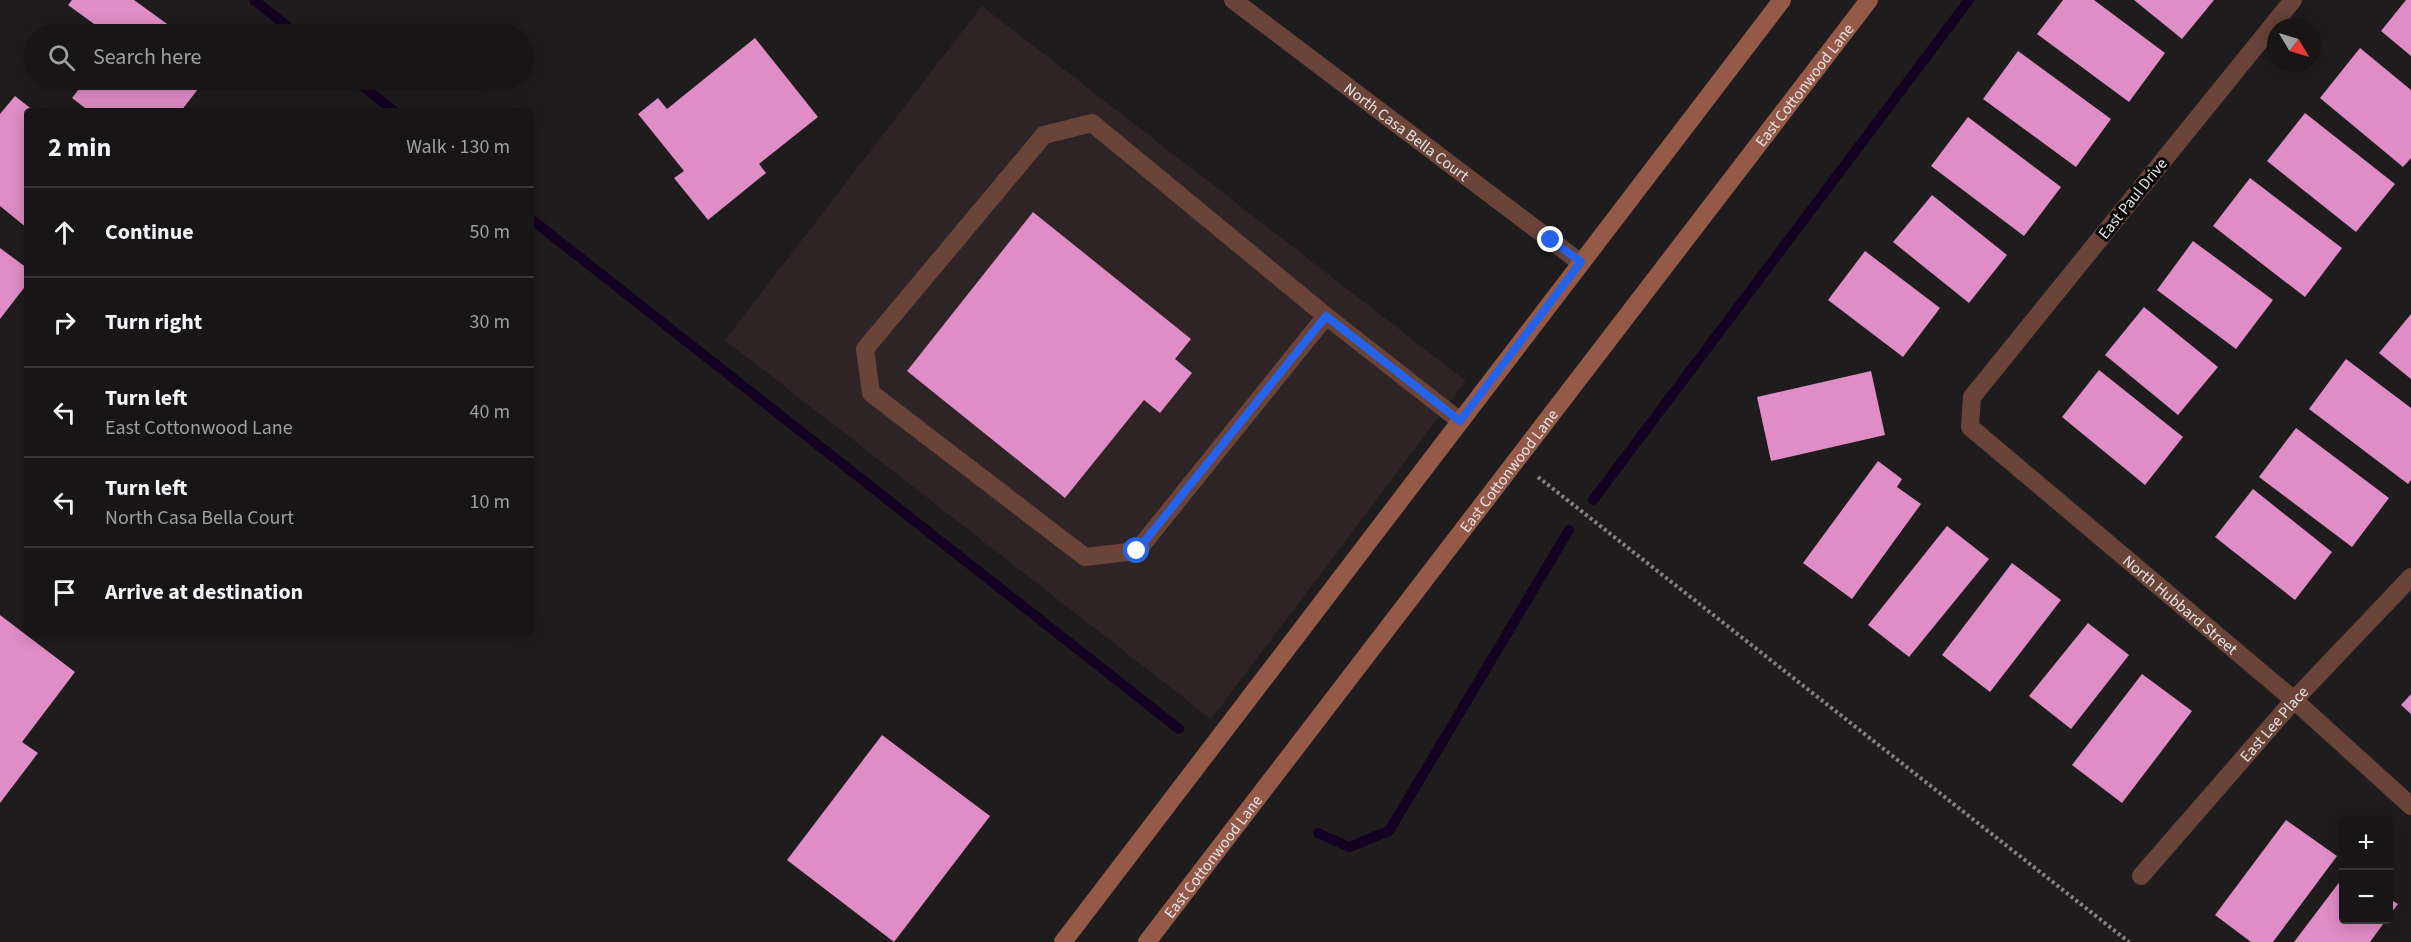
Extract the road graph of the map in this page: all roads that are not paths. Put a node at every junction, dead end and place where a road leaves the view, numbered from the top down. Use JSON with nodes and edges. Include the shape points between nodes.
{"nodes":[{"id":1,"x":1233,"y":0,"type":"edge"},
{"id":2,"x":1782,"y":0,"type":"edge"},
{"id":3,"x":1869,"y":0,"type":"edge"},
{"id":4,"x":2293,"y":0,"type":"edge"},
{"id":5,"x":1581,"y":262,"type":"junction"},
{"id":6,"x":1326,"y":316,"type":"junction"},
{"id":7,"x":1972,"y":397,"type":"joint"},
{"id":8,"x":1460,"y":421,"type":"junction"},
{"id":9,"x":2411,"y":577,"type":"edge"},
{"id":10,"x":2294,"y":700,"type":"junction"},
{"id":11,"x":2411,"y":806,"type":"edge"},
{"id":12,"x":2141,"y":876,"type":"dead end"},
{"id":13,"x":1063,"y":942,"type":"edge"},
{"id":14,"x":1146,"y":942,"type":"edge"}],
"edges":[{"from":1,"to":5,"type":"street","name":"North Casa Bella Court"},
{"from":2,"to":5,"type":"main road"},
{"from":3,"to":14,"type":"main road","name":"East Cottonwood Lane"},
{"from":4,"to":7,"type":"street","name":"East Paul Drive"},
{"from":5,"to":8,"type":"main road"},
{"from":6,"to":6,"type":"street","via":[[1092,123],[1044,135],[865,349],[871,393],[1085,557],[1137,551]]},
{"from":6,"to":8,"type":"street"},
{"from":7,"to":10,"type":"street","name":"North Hubbard Street","via":[[1970,427]]},
{"from":8,"to":13,"type":"main road"},
{"from":9,"to":10,"type":"street","name":"East Lee Place"},
{"from":10,"to":11,"type":"street","name":"North Hubbard Street"},
{"from":10,"to":12,"type":"street","name":"East Lee Place"}]}
